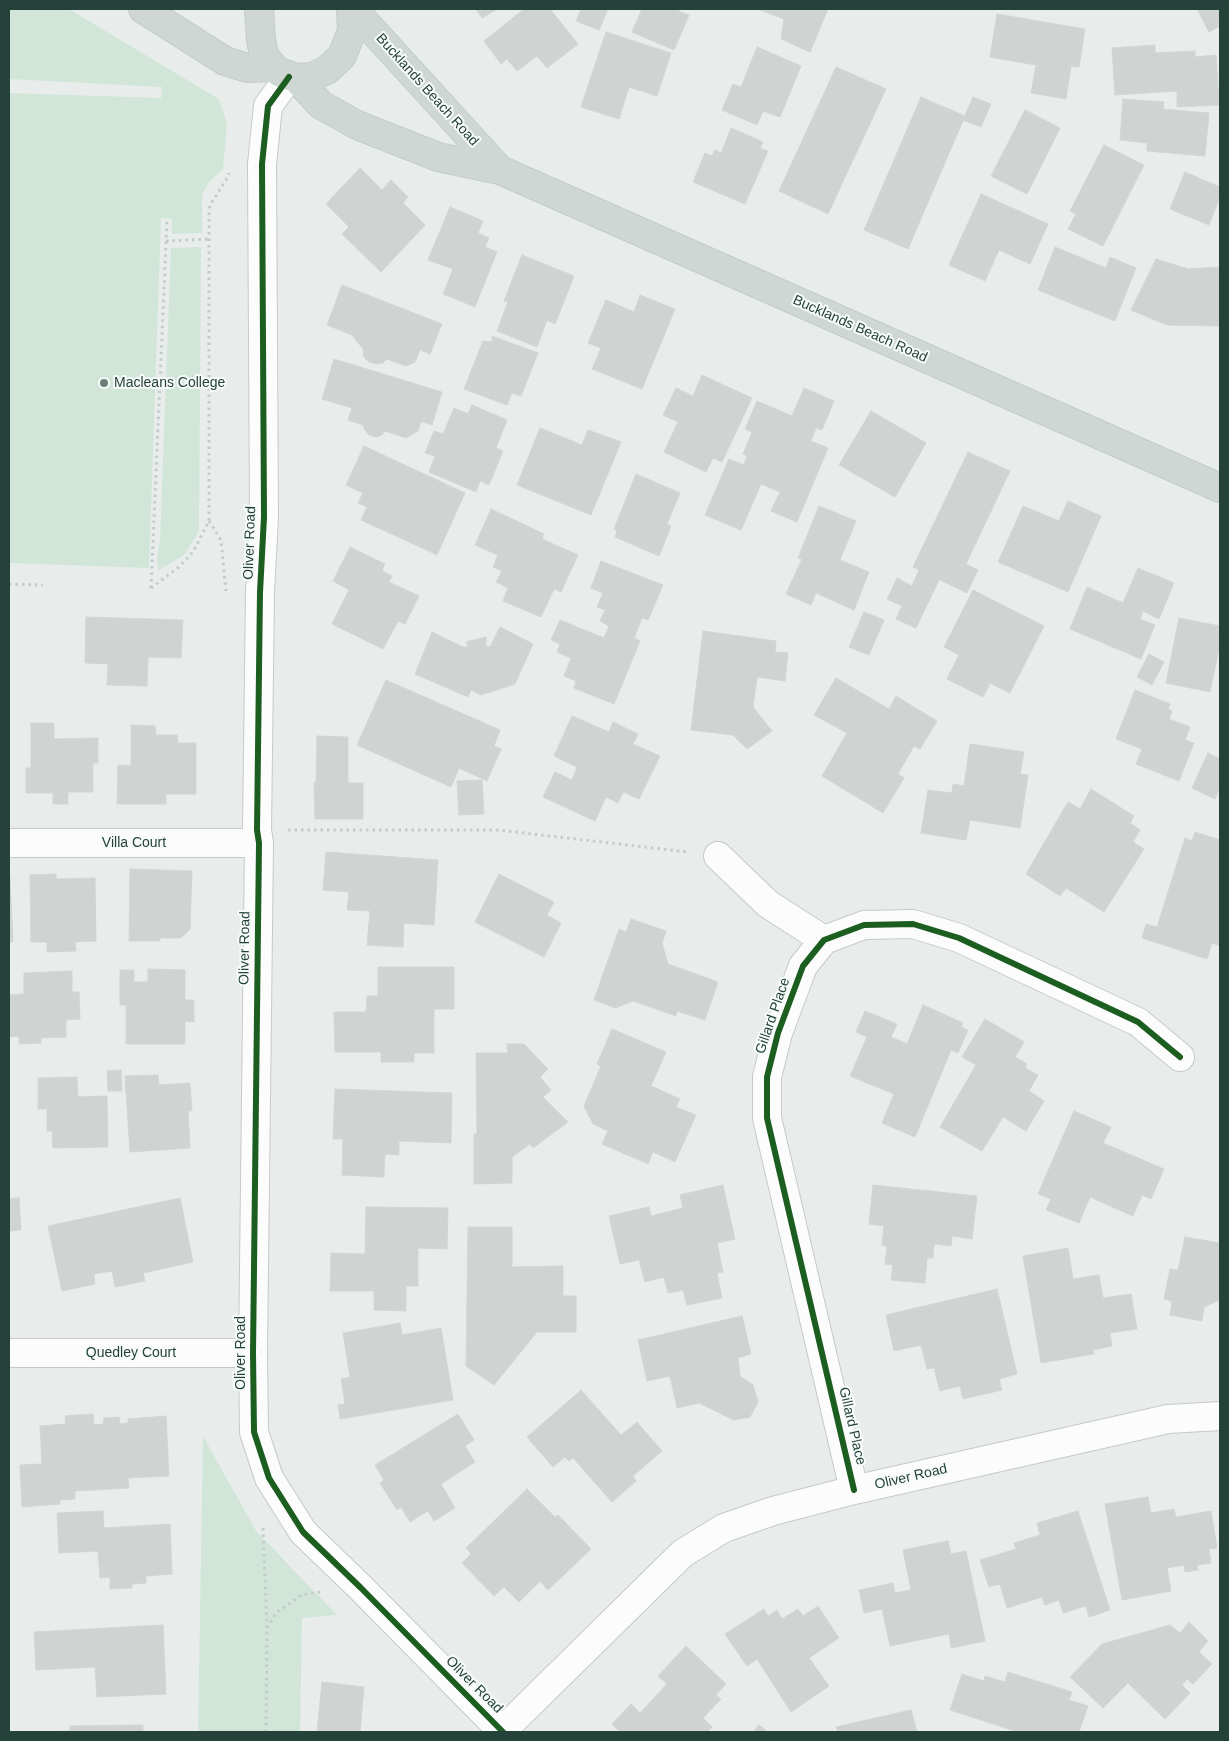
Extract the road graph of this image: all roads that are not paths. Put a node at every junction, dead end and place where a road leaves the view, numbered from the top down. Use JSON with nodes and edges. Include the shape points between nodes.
{"nodes":[{"id":1,"x":144,"y":9,"type":"edge"},
{"id":2,"x":259,"y":9,"type":"edge"},
{"id":3,"x":352,"y":9,"type":"edge"},
{"id":4,"x":286,"y":74,"type":"junction"},
{"id":5,"x":500,"y":170,"type":"junction"},
{"id":6,"x":1220,"y":488,"type":"edge"},
{"id":7,"x":258,"y":837,"type":"junction"},
{"id":8,"x":9,"y":843,"type":"edge"},
{"id":9,"x":718,"y":856,"type":"road end"},
{"id":10,"x":824,"y":940,"type":"junction"},
{"id":11,"x":1180,"y":1057,"type":"dead end"},
{"id":12,"x":9,"y":1353,"type":"edge"},
{"id":13,"x":253,"y":1353,"type":"junction"},
{"id":14,"x":1220,"y":1416,"type":"edge"},
{"id":15,"x":854,"y":1490,"type":"junction"},
{"id":16,"x":503,"y":1732,"type":"edge"}],
"edges":[{"from":1,"to":4,"type":"main road","via":[[225,61]]},
{"from":2,"to":4,"type":"main road","name":"Bucklands Beach Road","via":[[264,55]]},
{"from":3,"to":4,"type":"main road","via":[[352,31],[342,56],[327,70],[312,77]]},
{"from":3,"to":5,"type":"main road","name":"Bucklands Beach Road"},
{"from":4,"to":5,"type":"main road","name":"Bucklands Beach Road","via":[[321,105],[357,125],[438,157]]},
{"from":4,"to":7,"type":"street","name":"Oliver Road","via":[[268,106],[262,164],[264,517],[260,592]]},
{"from":5,"to":6,"type":"main road","name":"Bucklands Beach Road"},
{"from":7,"to":8,"type":"street","name":"Villa Court"},
{"from":7,"to":13,"type":"street","name":"Oliver Road"},
{"from":9,"to":10,"type":"street","via":[[768,904]]},
{"from":10,"to":11,"type":"street","via":[[864,925],[912,924],[958,938],[1138,1022]]},
{"from":10,"to":15,"type":"street","name":"Gillard Place","via":[[803,966],[778,1032],[767,1077],[767,1118]]},
{"from":12,"to":13,"type":"street","name":"Quedley Court"},
{"from":13,"to":16,"type":"street","name":"Oliver Road","via":[[254,1432],[269,1478],[303,1532]]},
{"from":14,"to":15,"type":"street","name":"Oliver Road","via":[[1168,1420]]},
{"from":15,"to":16,"type":"street","name":"Oliver Road","via":[[724,1528],[683,1553]]}]}
